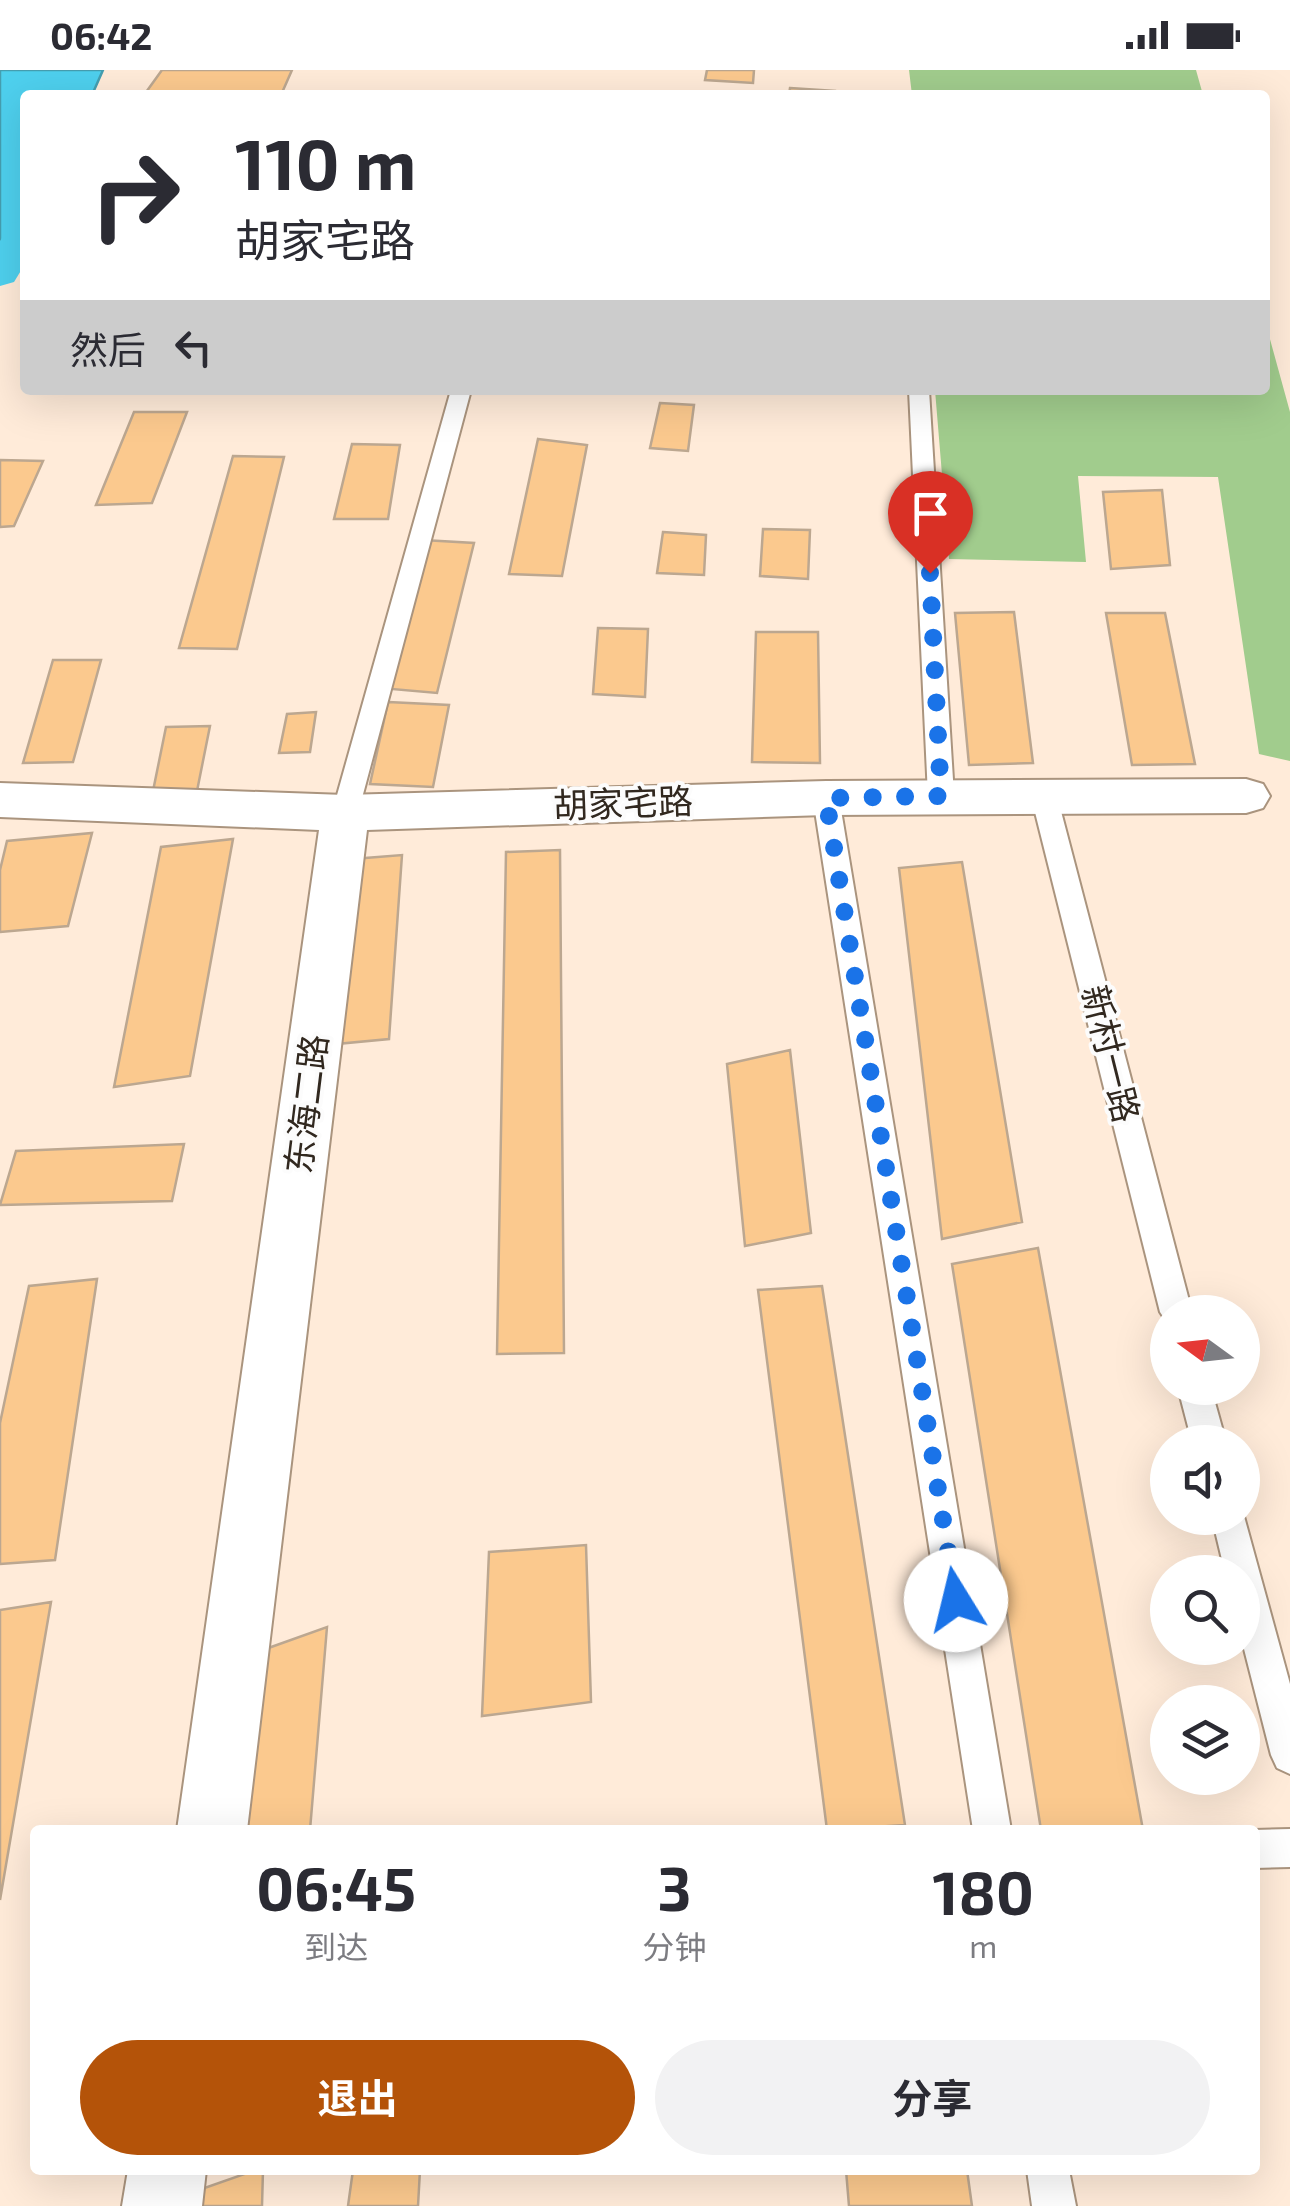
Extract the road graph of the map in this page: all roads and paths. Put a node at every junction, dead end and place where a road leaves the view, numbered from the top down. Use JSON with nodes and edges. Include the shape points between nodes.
{"nodes":[{"id":1,"x":460,"y":395,"type":"edge"},
{"id":2,"x":919,"y":395,"type":"edge"},
{"id":3,"x":941,"y":796,"type":"junction"},
{"id":4,"x":1044,"y":796,"type":"junction"},
{"id":5,"x":1246,"y":796,"type":"dead end"},
{"id":6,"x":826,"y":798,"type":"junction"},
{"id":7,"x":0,"y":800,"type":"edge"},
{"id":8,"x":345,"y":813,"type":"junction"},
{"id":9,"x":1172,"y":1295,"type":"edge"},
{"id":10,"x":1232,"y":1535,"type":"edge"},
{"id":11,"x":1290,"y":1755,"type":"edge"},
{"id":12,"x":213,"y":1825,"type":"edge"},
{"id":13,"x":991,"y":1825,"type":"edge"},
{"id":14,"x":1260,"y":1848,"type":"edge"},
{"id":15,"x":1290,"y":1848,"type":"edge"},
{"id":16,"x":166,"y":2175,"type":"edge"},
{"id":17,"x":1049,"y":2175,"type":"edge"},
{"id":18,"x":162,"y":2206,"type":"edge"},
{"id":19,"x":1054,"y":2206,"type":"edge"}],
"edges":[{"from":1,"to":8,"type":"lane","name":"东海二路"},
{"from":2,"to":3,"type":"lane"},
{"from":3,"to":4,"type":"street","name":"胡家宅路"},
{"from":3,"to":6,"type":"street","name":"胡家宅路"},
{"from":4,"to":5,"type":"street","name":"胡家宅路"},
{"from":4,"to":9,"type":"lane","name":"新村一路"},
{"from":6,"to":8,"type":"street","name":"胡家宅路"},
{"from":6,"to":13,"type":"lane"},
{"from":7,"to":8,"type":"street","name":"胡家宅路"},
{"from":8,"to":12,"type":"street","name":"东海二路"},
{"from":10,"to":11,"type":"lane"},
{"from":14,"to":15,"type":"lane"},
{"from":16,"to":18,"type":"street"},
{"from":17,"to":19,"type":"lane"}]}
